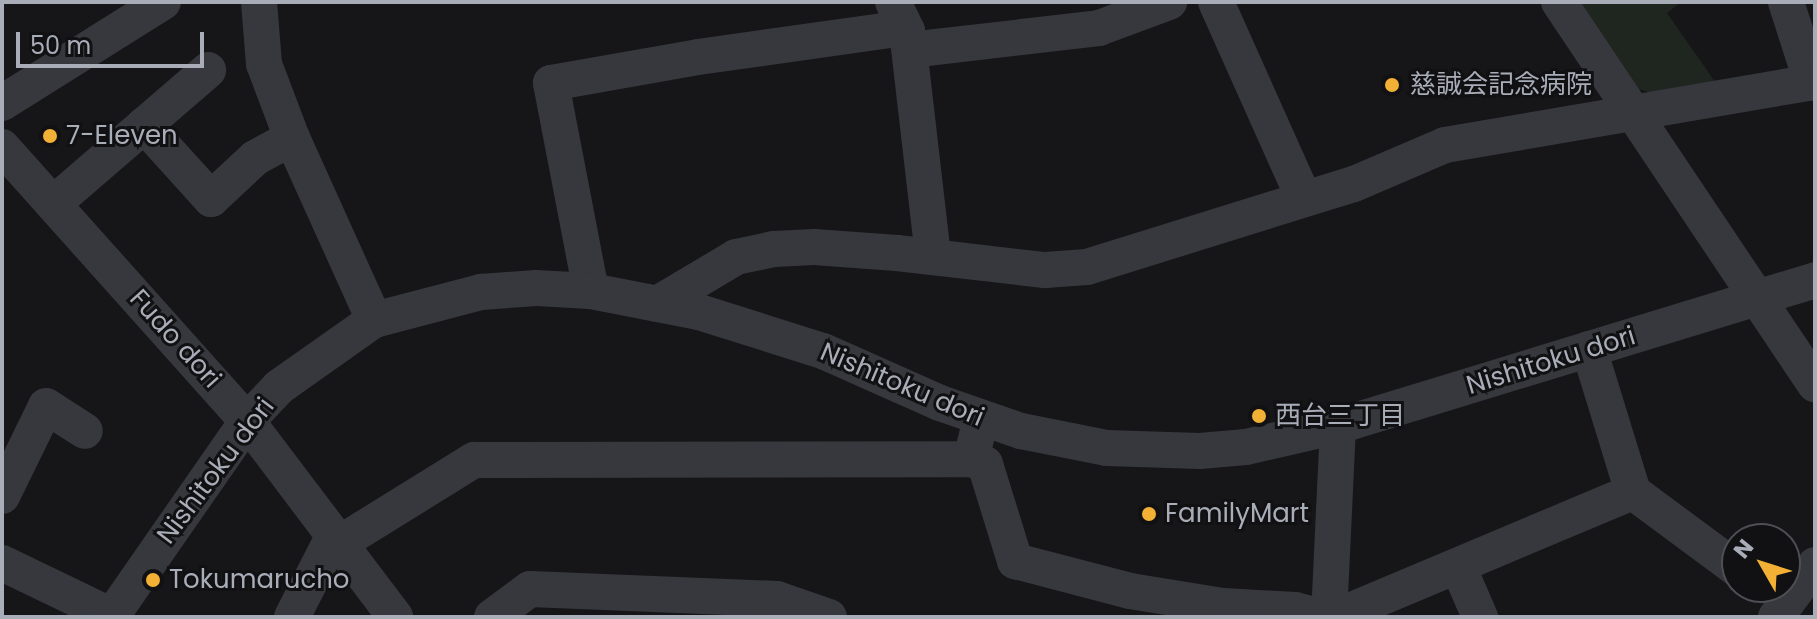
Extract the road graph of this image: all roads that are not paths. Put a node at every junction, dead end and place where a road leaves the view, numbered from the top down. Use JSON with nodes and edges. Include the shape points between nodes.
{"nodes":[{"id":1,"x":163,"y":2,"type":"edge"},
{"id":2,"x":259,"y":2,"type":"edge"},
{"id":3,"x":1169,"y":2,"type":"edge"},
{"id":4,"x":1216,"y":2,"type":"edge"},
{"id":5,"x":1559,"y":2,"type":"edge"},
{"id":6,"x":1786,"y":2,"type":"edge"},
{"id":7,"x":903,"y":28,"type":"edge"},
{"id":8,"x":208,"y":70,"type":"dead end"},
{"id":9,"x":1814,"y":82,"type":"edge"},
{"id":10,"x":2,"y":103,"type":"edge"},
{"id":11,"x":1633,"y":113,"type":"junction"},
{"id":12,"x":144,"y":125,"type":"junction"},
{"id":13,"x":292,"y":138,"type":"junction"},
{"id":14,"x":2,"y":147,"type":"edge"},
{"id":15,"x":1304,"y":199,"type":"junction"},
{"id":16,"x":53,"y":204,"type":"junction"},
{"id":17,"x":933,"y":257,"type":"junction"},
{"id":18,"x":1815,"y":280,"type":"edge"},
{"id":19,"x":591,"y":291,"type":"junction"},
{"id":20,"x":1757,"y":297,"type":"junction"},
{"id":21,"x":657,"y":304,"type":"junction"},
{"id":22,"x":374,"y":320,"type":"junction"},
{"id":23,"x":1589,"y":349,"type":"junction"},
{"id":24,"x":1815,"y":384,"type":"edge"},
{"id":25,"x":981,"y":419,"type":"junction"},
{"id":26,"x":247,"y":421,"type":"junction"},
{"id":27,"x":1338,"y":426,"type":"junction"},
{"id":28,"x":85,"y":431,"type":"dead end"},
{"id":29,"x":971,"y":459,"type":"junction"},
{"id":30,"x":1633,"y":492,"type":"junction"},
{"id":31,"x":2,"y":496,"type":"edge"},
{"id":32,"x":337,"y":539,"type":"junction"},
{"id":33,"x":1721,"y":557,"type":"edge"},
{"id":34,"x":2,"y":563,"type":"edge"},
{"id":35,"x":1815,"y":565,"type":"edge"},
{"id":36,"x":1458,"y":566,"type":"junction"},
{"id":37,"x":1780,"y":606,"type":"edge"},
{"id":38,"x":112,"y":616,"type":"edge"},
{"id":39,"x":292,"y":617,"type":"edge"},
{"id":40,"x":395,"y":617,"type":"edge"},
{"id":41,"x":492,"y":617,"type":"edge"},
{"id":42,"x":829,"y":617,"type":"edge"},
{"id":43,"x":1321,"y":617,"type":"edge"},
{"id":44,"x":1332,"y":617,"type":"edge"},
{"id":45,"x":1480,"y":617,"type":"edge"}],
"edges":[{"from":1,"to":10,"type":"street"},
{"from":2,"to":13,"type":"street","via":[[264,64]]},
{"from":3,"to":7,"type":"street","via":[[1099,28]]},
{"from":4,"to":15,"type":"street"},
{"from":5,"to":11,"type":"street"},
{"from":6,"to":9,"type":"street"},
{"from":7,"to":17,"type":"street"},
{"from":7,"to":19,"type":"street","via":[[551,83]]},
{"from":8,"to":12,"type":"street"},
{"from":9,"to":11,"type":"street"},
{"from":11,"to":15,"type":"street","via":[[1445,145]]},
{"from":11,"to":20,"type":"street"},
{"from":12,"to":13,"type":"street","via":[[211,199],[255,158]]},
{"from":12,"to":16,"type":"street"},
{"from":13,"to":22,"type":"street"},
{"from":14,"to":16,"type":"street","name":"Fudo dori"},
{"from":15,"to":17,"type":"street","via":[[1087,267],[1045,270]]},
{"from":16,"to":26,"type":"street","name":"Fudo dori"},
{"from":17,"to":21,"type":"street","via":[[814,247],[774,249],[736,257]]},
{"from":18,"to":20,"type":"street","name":"Nishitoku dori"},
{"from":19,"to":21,"type":"street","name":"Nishitoku dori"},
{"from":19,"to":22,"type":"street","name":"Nishitoku dori","via":[[481,292]]},
{"from":20,"to":23,"type":"street","name":"Nishitoku dori"},
{"from":20,"to":24,"type":"street"},
{"from":21,"to":25,"type":"street","name":"Nishitoku dori","via":[[783,336]]},
{"from":22,"to":26,"type":"street","name":"Nishitoku dori","via":[[305,365]]},
{"from":23,"to":27,"type":"street","name":"Nishitoku dori"},
{"from":23,"to":30,"type":"street"},
{"from":25,"to":27,"type":"street","name":"Nishitoku dori","via":[[1063,440],[1153,451],[1246,447]]},
{"from":25,"to":29,"type":"street"},
{"from":26,"to":32,"type":"street","name":"Fudo dori"},
{"from":26,"to":38,"type":"street","name":"Nishitoku dori"},
{"from":27,"to":44,"type":"street"},
{"from":28,"to":31,"type":"street","via":[[46,406]]},
{"from":29,"to":32,"type":"street","via":[[474,460]]},
{"from":29,"to":43,"type":"street","via":[[985,464],[1015,561],[1143,594]]},
{"from":30,"to":33,"type":"street"},
{"from":30,"to":36,"type":"street"},
{"from":32,"to":39,"type":"street"},
{"from":32,"to":40,"type":"street","name":"Fudo dori"},
{"from":34,"to":38,"type":"street"},
{"from":35,"to":37,"type":"street"},
{"from":36,"to":44,"type":"street"},
{"from":36,"to":45,"type":"street"},
{"from":41,"to":42,"type":"street","via":[[530,589],[763,597]]}]}
